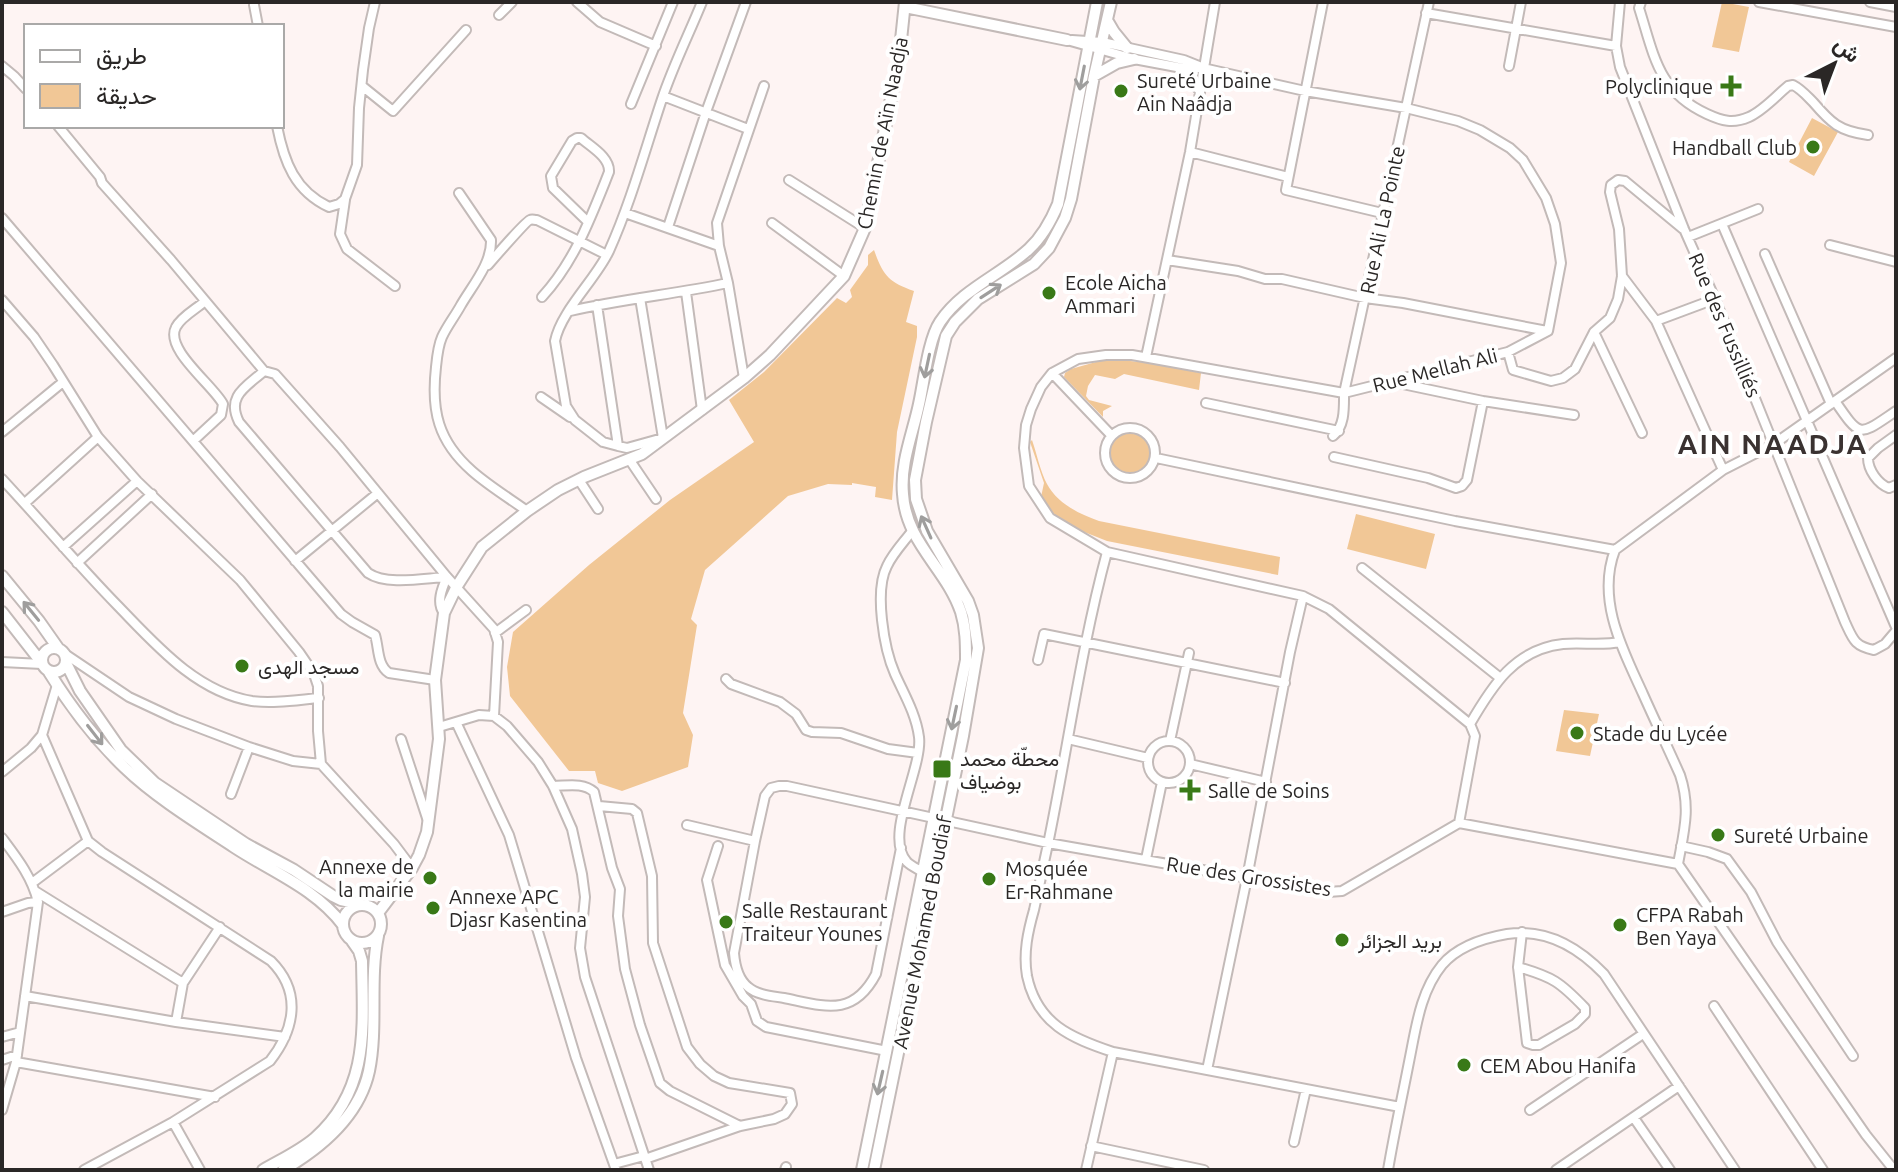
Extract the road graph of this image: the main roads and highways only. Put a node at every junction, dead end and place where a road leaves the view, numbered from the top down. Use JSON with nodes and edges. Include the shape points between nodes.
{"nodes":[{"id":1,"x":1097,"y":2,"type":"edge"},
{"id":2,"x":1111,"y":2,"type":"edge"},
{"id":3,"x":905,"y":4,"type":"edge"},
{"id":4,"x":1107,"y":20,"type":"junction"},
{"id":5,"x":1067,"y":40,"type":"road end"},
{"id":6,"x":1127,"y":48,"type":"road end"},
{"id":7,"x":1134,"y":59,"type":"road end"},
{"id":8,"x":1094,"y":76,"type":"junction"},
{"id":9,"x":2,"y":576,"type":"edge"},
{"id":10,"x":2,"y":612,"type":"edge"},
{"id":11,"x":63,"y":655,"type":"junction"},
{"id":12,"x":44,"y":666,"type":"junction"},
{"id":13,"x":939,"y":820,"type":"junction"},
{"id":14,"x":360,"y":904,"type":"junction"},
{"id":15,"x":378,"y":913,"type":"junction"},
{"id":16,"x":343,"y":925,"type":"junction"},
{"id":17,"x":378,"y":936,"type":"junction"},
{"id":18,"x":352,"y":941,"type":"junction"},
{"id":19,"x":263,"y":1170,"type":"edge"},
{"id":20,"x":283,"y":1170,"type":"edge"},
{"id":21,"x":862,"y":1170,"type":"edge"},
{"id":22,"x":874,"y":1170,"type":"edge"}],
"edges":[{"from":1,"to":13,"type":"main road","name":"Avenue Mohamed Boudiaf","one_way":true,"via":[[1051,221],[1031,248],[967,293],[940,322],[905,462],[906,516],[951,590],[966,639]]},
{"from":2,"to":4,"type":"main road","name":"Avenue Mohamed Boudiaf"},
{"from":3,"to":5,"type":"main road"},
{"from":3,"to":15,"type":"main road","name":"Chemin de Aïn Naadja","via":[[865,228],[844,276],[744,378],[642,454],[558,490],[527,511],[482,547],[457,586],[444,613],[435,680],[439,739],[427,832],[412,868]]},
{"from":4,"to":6,"type":"main road"},
{"from":4,"to":8,"type":"main road","name":"Avenue Mohamed Boudiaf"},
{"from":7,"to":8,"type":"main road"},
{"from":13,"to":8,"type":"main road","name":"Avenue Mohamed Boudiaf","one_way":true,"via":[[963,736],[978,648],[968,601],[927,531],[916,499],[926,422],[946,336],[955,322],[978,299],[1034,264],[1065,218]]},
{"from":11,"to":9,"type":"main road","one_way":true},
{"from":10,"to":12,"type":"main road"},
{"from":11,"to":12,"type":"main road","via":[[59,671]]},
{"from":11,"to":12,"type":"main road","via":[[51,648],[44,652]]},
{"from":11,"to":14,"type":"main road","via":[[80,691],[121,750],[155,783],[333,896]]},
{"from":12,"to":16,"type":"main road","one_way":true,"via":[[126,770],[237,849],[309,891]]},
{"from":13,"to":21,"type":"main road","name":"Avenue Mohamed Boudiaf","one_way":true,"via":[[923,872]]},
{"from":13,"to":22,"type":"main road","name":"Avenue Mohamed Boudiaf"},
{"from":14,"to":15,"type":"main road"},
{"from":14,"to":16,"type":"main road","via":[[345,914]]},
{"from":15,"to":17,"type":"main road"},
{"from":16,"to":18,"type":"main road"},
{"from":17,"to":18,"type":"main road","via":[[366,943]]},
{"from":17,"to":20,"type":"main road","via":[[369,1072],[361,1093],[322,1144]]},
{"from":18,"to":19,"type":"main road","via":[[362,961],[363,1034],[355,1081],[346,1102],[313,1140]]}]}
